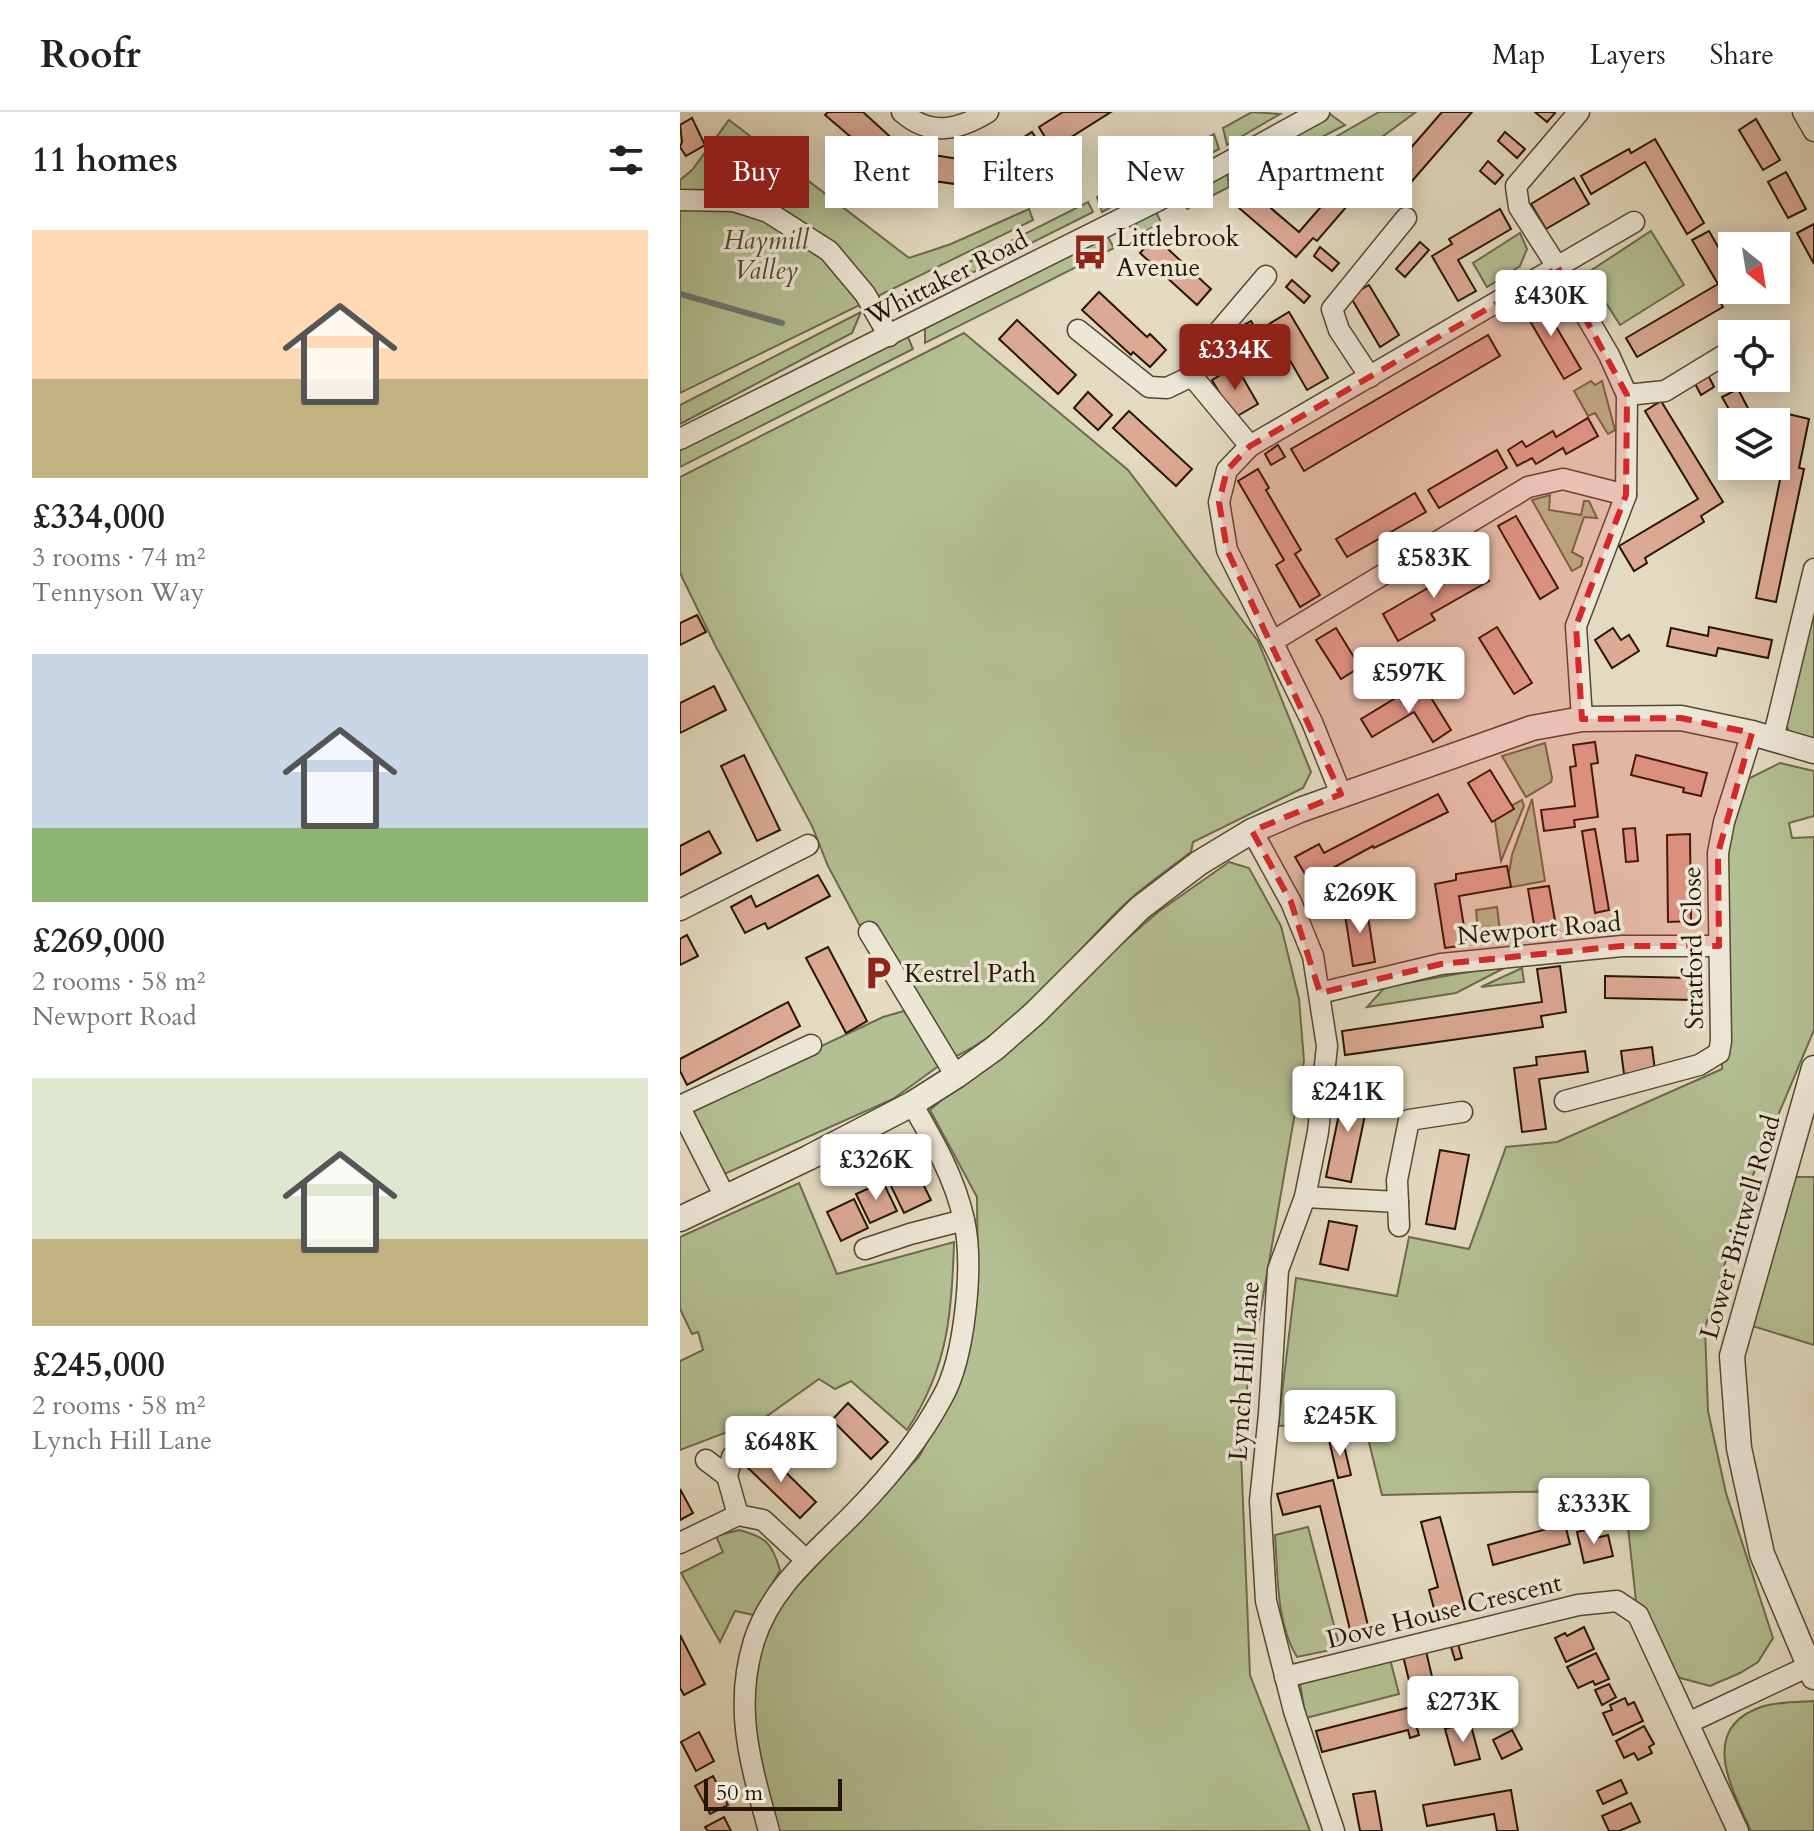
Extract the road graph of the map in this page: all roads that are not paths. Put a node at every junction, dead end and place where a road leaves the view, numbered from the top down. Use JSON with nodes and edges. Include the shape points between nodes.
{"nodes":[{"id":1,"x":902,"y":112,"type":"edge"},
{"id":2,"x":988,"y":112,"type":"edge"},
{"id":3,"x":1319,"y":112,"type":"edge"},
{"id":4,"x":1579,"y":112,"type":"edge"},
{"id":5,"x":1803,"y":112,"type":"edge"},
{"id":6,"x":1814,"y":131,"type":"edge"},
{"id":7,"x":680,"y":200,"type":"edge"},
{"id":8,"x":1406,"y":218,"type":"dead end"},
{"id":9,"x":1634,"y":222,"type":"dead end"},
{"id":10,"x":1558,"y":268,"type":"junction"},
{"id":11,"x":1266,"y":276,"type":"dead end"},
{"id":12,"x":1078,"y":330,"type":"dead end"},
{"id":13,"x":889,"y":336,"type":"junction"},
{"id":14,"x":1718,"y":359,"type":"edge"},
{"id":15,"x":1192,"y":376,"type":"junction"},
{"id":16,"x":1370,"y":377,"type":"junction"},
{"id":17,"x":1627,"y":395,"type":"junction"},
{"id":18,"x":680,"y":439,"type":"edge"},
{"id":19,"x":1250,"y":446,"type":"junction"},
{"id":20,"x":1626,"y":495,"type":"junction"},
{"id":21,"x":1814,"y":569,"type":"edge"},
{"id":22,"x":1273,"y":641,"type":"junction"},
{"id":23,"x":1582,"y":719,"type":"junction"},
{"id":24,"x":1762,"y":736,"type":"junction"},
{"id":25,"x":1814,"y":751,"type":"edge"},
{"id":26,"x":1341,"y":794,"type":"junction"},
{"id":27,"x":1252,"y":831,"type":"junction"},
{"id":28,"x":808,"y":845,"type":"dead end"},
{"id":29,"x":680,"y":910,"type":"edge"},
{"id":30,"x":869,"y":932,"type":"dead end"},
{"id":31,"x":1719,"y":946,"type":"junction"},
{"id":32,"x":1320,"y":993,"type":"junction"},
{"id":33,"x":811,"y":1045,"type":"dead end"},
{"id":34,"x":1814,"y":1068,"type":"edge"},
{"id":35,"x":956,"y":1076,"type":"junction"},
{"id":36,"x":1565,"y":1101,"type":"dead end"},
{"id":37,"x":912,"y":1104,"type":"junction"},
{"id":38,"x":680,"y":1107,"type":"edge"},
{"id":39,"x":1462,"y":1112,"type":"dead end"},
{"id":40,"x":725,"y":1197,"type":"junction"},
{"id":41,"x":1305,"y":1197,"type":"junction"},
{"id":42,"x":1398,"y":1202,"type":"junction"},
{"id":43,"x":680,"y":1219,"type":"edge"},
{"id":44,"x":964,"y":1220,"type":"junction"},
{"id":45,"x":1399,"y":1226,"type":"dead end"},
{"id":46,"x":865,"y":1249,"type":"dead end"},
{"id":47,"x":706,"y":1460,"type":"dead end"},
{"id":48,"x":738,"y":1515,"type":"junction"},
{"id":49,"x":680,"y":1543,"type":"edge"},
{"id":50,"x":805,"y":1559,"type":"junction"},
{"id":51,"x":1812,"y":1671,"type":"edge"},
{"id":52,"x":1285,"y":1677,"type":"junction"},
{"id":53,"x":1688,"y":1723,"type":"junction"},
{"id":54,"x":769,"y":1831,"type":"edge"},
{"id":55,"x":1334,"y":1831,"type":"edge"},
{"id":56,"x":1738,"y":1831,"type":"edge"}],
"edges":[{"from":1,"to":2,"type":"street","via":[[943,130],[967,125]]},
{"from":3,"to":13,"type":"street","name":"Whittaker Road","via":[[1159,200]]},
{"from":4,"to":10,"type":"street","via":[[1516,186],[1519,207]]},
{"from":5,"to":6,"type":"street"},
{"from":7,"to":13,"type":"street","via":[[734,201],[768,212],[817,243],[865,294]]},
{"from":8,"to":16,"type":"street","via":[[1332,309],[1339,330]]},
{"from":9,"to":10,"type":"street"},
{"from":10,"to":16,"type":"street"},
{"from":10,"to":17,"type":"street"},
{"from":11,"to":15,"type":"street","via":[[1198,356]]},
{"from":12,"to":15,"type":"street","via":[[1149,387],[1167,388]]},
{"from":13,"to":18,"type":"street","name":"Whittaker Road"},
{"from":14,"to":17,"type":"street","via":[[1665,391]]},
{"from":15,"to":19,"type":"street"},
{"from":16,"to":19,"type":"street"},
{"from":17,"to":20,"type":"street"},
{"from":19,"to":22,"type":"street","via":[[1227,470],[1219,502],[1227,550]]},
{"from":20,"to":22,"type":"street","via":[[1563,479],[1528,487]]},
{"from":20,"to":23,"type":"street","via":[[1576,626]]},
{"from":21,"to":24,"type":"street","name":"Stratford Close"},
{"from":22,"to":26,"type":"street"},
{"from":23,"to":24,"type":"street","via":[[1681,718]]},
{"from":23,"to":26,"type":"street","via":[[1532,728]]},
{"from":24,"to":25,"type":"street"},
{"from":24,"to":31,"type":"street","name":"Stratford Close","via":[[1724,822],[1718,853]]},
{"from":26,"to":27,"type":"street"},
{"from":27,"to":32,"type":"street","name":"Lynch Hill Lane","via":[[1291,902],[1313,956]]},
{"from":27,"to":35,"type":"street","via":[[1140,908],[1035,1013]]},
{"from":28,"to":29,"type":"street"},
{"from":30,"to":35,"type":"street"},
{"from":31,"to":32,"type":"street","name":"Newport Road","via":[[1622,946],[1441,964]]},
{"from":31,"to":36,"type":"street","name":"Stratford Close","via":[[1719,1053],[1699,1065]]},
{"from":32,"to":41,"type":"street","name":"Lynch Hill Lane","via":[[1327,1046]]},
{"from":33,"to":38,"type":"street"},
{"from":34,"to":51,"type":"street","name":"Lower Britwell Road","via":[[1732,1356],[1739,1448],[1762,1554]]},
{"from":35,"to":37,"type":"street"},
{"from":37,"to":40,"type":"street"},
{"from":37,"to":44,"type":"street","via":[[941,1155]]},
{"from":38,"to":40,"type":"street"},
{"from":39,"to":42,"type":"street","via":[[1409,1120]]},
{"from":40,"to":43,"type":"street"},
{"from":41,"to":42,"type":"street"},
{"from":41,"to":52,"type":"street","name":"Lynch Hill Lane","via":[[1278,1270],[1260,1501],[1266,1601]]},
{"from":42,"to":45,"type":"street"},
{"from":44,"to":46,"type":"street"},
{"from":44,"to":50,"type":"street","via":[[968,1287],[960,1343],[944,1395],[912,1447]]},
{"from":47,"to":48,"type":"street","via":[[730,1466]]},
{"from":48,"to":49,"type":"street"},
{"from":48,"to":50,"type":"street","via":[[763,1520]]},
{"from":50,"to":54,"type":"street","via":[[777,1593],[755,1639],[742,1709]]},
{"from":51,"to":53,"type":"street"},
{"from":52,"to":53,"type":"street","name":"Dove House Crescent","via":[[1578,1605],[1617,1601],[1638,1615]]},
{"from":52,"to":55,"type":"street","name":"Lynch Hill Lane"},
{"from":53,"to":56,"type":"street","name":"Dove House Crescent"}]}
